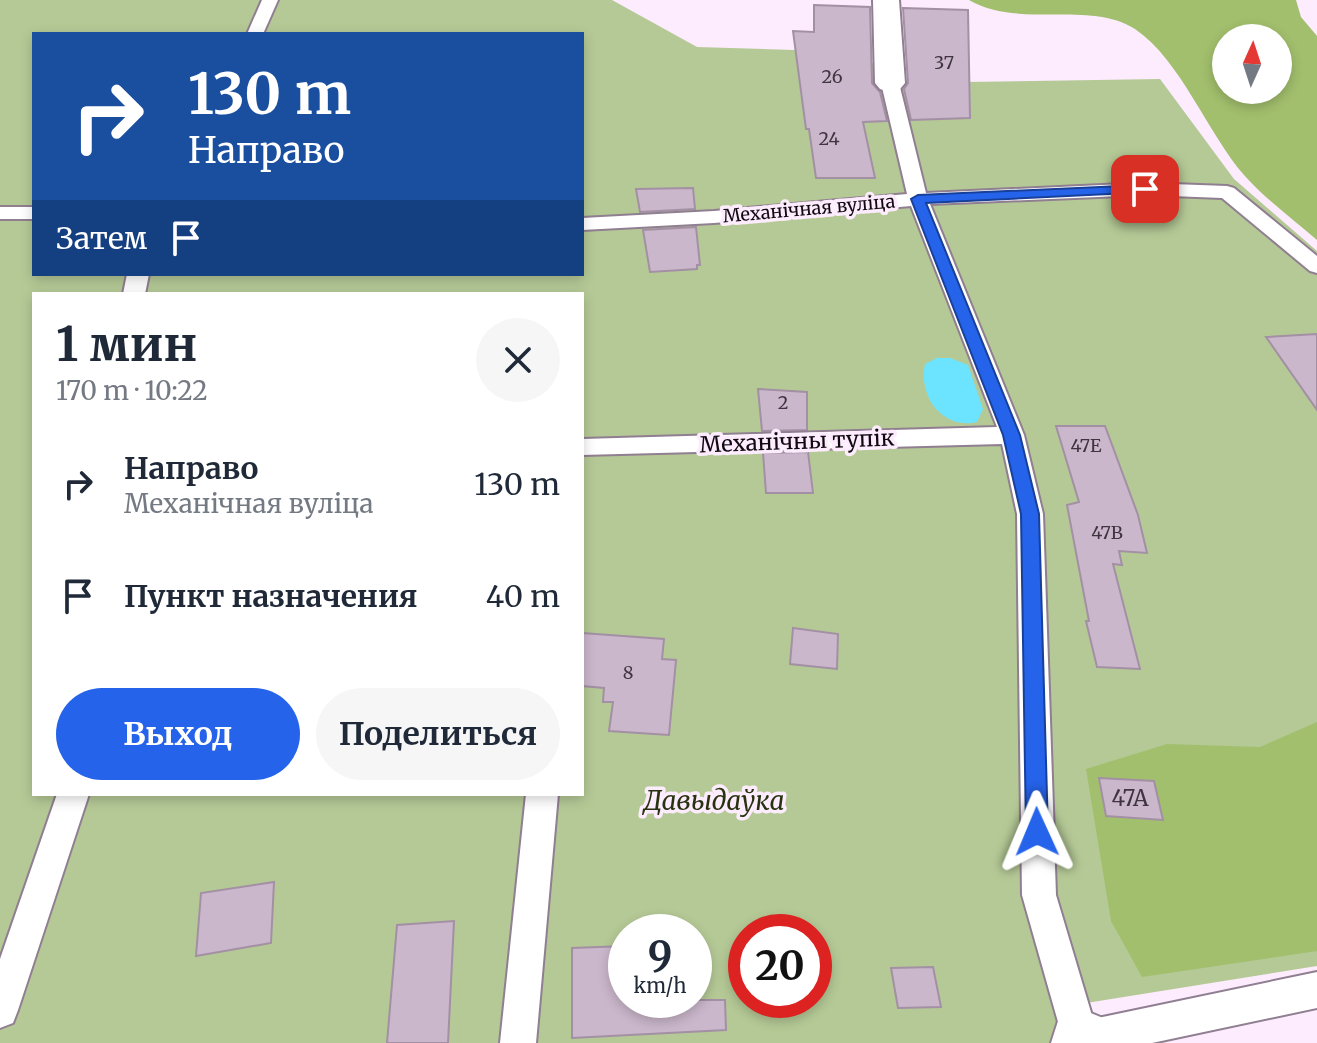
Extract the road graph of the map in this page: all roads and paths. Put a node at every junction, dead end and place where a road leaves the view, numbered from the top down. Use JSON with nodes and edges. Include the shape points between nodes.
{"nodes":[{"id":1,"x":270,"y":0,"type":"edge"},
{"id":2,"x":886,"y":0,"type":"edge"},
{"id":3,"x":256,"y":32,"type":"edge"},
{"id":4,"x":890,"y":72,"type":"joint"},
{"id":5,"x":918,"y":199,"type":"junction"},
{"id":6,"x":0,"y":213,"type":"edge"},
{"id":7,"x":32,"y":213,"type":"edge"},
{"id":8,"x":584,"y":224,"type":"edge"},
{"id":9,"x":1317,"y":267,"type":"edge"},
{"id":10,"x":1012,"y":435,"type":"junction"},
{"id":11,"x":584,"y":447,"type":"edge"},
{"id":12,"x":72,"y":796,"type":"edge"},
{"id":13,"x":542,"y":796,"type":"edge"},
{"id":14,"x":1317,"y":990,"type":"edge"},
{"id":15,"x":0,"y":1010,"type":"edge"},
{"id":16,"x":1081,"y":1042,"type":"edge"},
{"id":17,"x":518,"y":1043,"type":"edge"}],
"edges":[{"from":1,"to":3,"type":"lane"},
{"from":2,"to":4,"type":"street"},
{"from":4,"to":5,"type":"lane"},
{"from":5,"to":8,"type":"lane","name":"Механічная вуліца"},
{"from":5,"to":9,"type":"lane","name":"Механічная вуліца","via":[[1145,189],[1227,192]]},
{"from":5,"to":10,"type":"lane"},
{"from":6,"to":7,"type":"lane"},
{"from":10,"to":11,"type":"lane","name":"Механічны тупік"},
{"from":10,"to":16,"type":"lane","via":[[1030,514],[1039,895]]},
{"from":12,"to":15,"type":"lane"},
{"from":13,"to":17,"type":"lane"},
{"from":14,"to":16,"type":"lane"}]}
